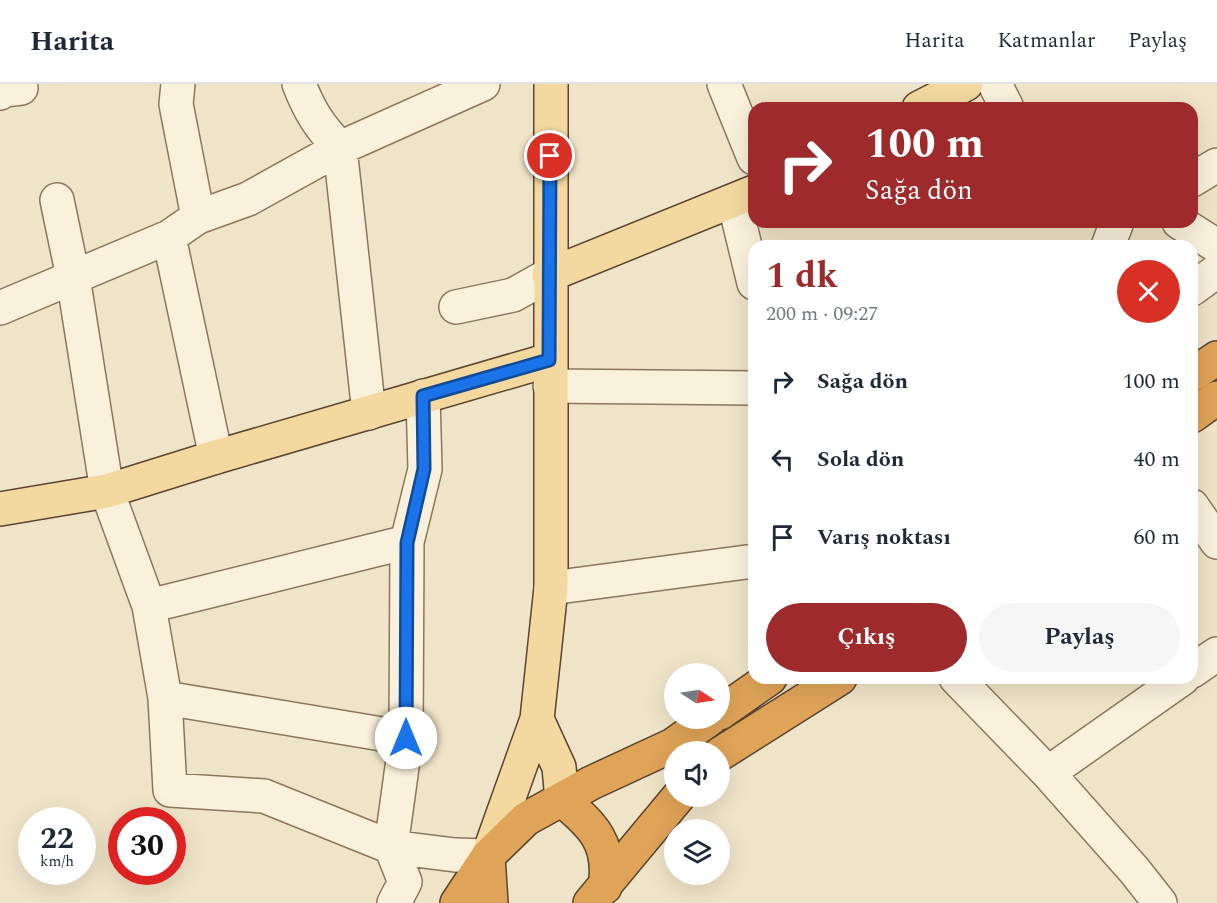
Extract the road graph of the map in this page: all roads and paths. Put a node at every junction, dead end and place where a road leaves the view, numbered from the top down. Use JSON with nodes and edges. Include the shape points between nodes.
{"nodes":[{"id":1,"x":178,"y":84,"type":"edge"},
{"id":2,"x":299,"y":84,"type":"edge"},
{"id":3,"x":483,"y":84,"type":"edge"},
{"id":4,"x":550,"y":84,"type":"edge"},
{"id":5,"x":724,"y":84,"type":"edge"},
{"id":6,"x":966,"y":84,"type":"edge"},
{"id":7,"x":995,"y":84,"type":"edge"},
{"id":8,"x":931,"y":102,"type":"edge"},
{"id":9,"x":1004,"y":102,"type":"edge"},
{"id":10,"x":748,"y":143,"type":"edge"},
{"id":11,"x":340,"y":148,"type":"junction"},
{"id":12,"x":1217,"y":165,"type":"edge"},
{"id":13,"x":1198,"y":176,"type":"edge"},
{"id":14,"x":744,"y":196,"type":"edge"},
{"id":15,"x":57,"y":200,"type":"dead end"},
{"id":16,"x":198,"y":217,"type":"junction"},
{"id":17,"x":1171,"y":228,"type":"edge"},
{"id":18,"x":169,"y":237,"type":"junction"},
{"id":19,"x":749,"y":240,"type":"edge"},
{"id":20,"x":1217,"y":246,"type":"edge"},
{"id":21,"x":1217,"y":271,"type":"edge"},
{"id":22,"x":549,"y":275,"type":"junction"},
{"id":23,"x":73,"y":277,"type":"junction"},
{"id":24,"x":1198,"y":285,"type":"edge"},
{"id":25,"x":456,"y":307,"type":"dead end"},
{"id":26,"x":0,"y":308,"type":"edge"},
{"id":27,"x":1217,"y":358,"type":"edge"},
{"id":28,"x":1198,"y":371,"type":"edge"},
{"id":29,"x":549,"y":373,"type":"junction"},
{"id":30,"x":748,"y":388,"type":"edge"},
{"id":31,"x":423,"y":396,"type":"junction"},
{"id":32,"x":1217,"y":398,"type":"edge"},
{"id":33,"x":1198,"y":412,"type":"edge"},
{"id":34,"x":369,"y":413,"type":"junction"},
{"id":35,"x":216,"y":457,"type":"junction"},
{"id":36,"x":107,"y":491,"type":"junction"},
{"id":37,"x":0,"y":509,"type":"edge"},
{"id":38,"x":1198,"y":515,"type":"edge"},
{"id":39,"x":1217,"y":542,"type":"edge"},
{"id":40,"x":407,"y":543,"type":"junction"},
{"id":41,"x":748,"y":562,"type":"edge"},
{"id":42,"x":550,"y":588,"type":"junction"},
{"id":43,"x":149,"y":606,"type":"junction"},
{"id":44,"x":1217,"y":654,"type":"edge"},
{"id":45,"x":1198,"y":667,"type":"edge"},
{"id":46,"x":761,"y":684,"type":"edge"},
{"id":47,"x":831,"y":684,"type":"edge"},
{"id":48,"x":962,"y":684,"type":"edge"},
{"id":49,"x":1174,"y":684,"type":"edge"},
{"id":50,"x":165,"y":698,"type":"junction"},
{"id":51,"x":730,"y":705,"type":"edge"},
{"id":52,"x":537,"y":719,"type":"junction"},
{"id":53,"x":696,"y":729,"type":"edge"},
{"id":54,"x":406,"y":738,"type":"junction"},
{"id":55,"x":730,"y":748,"type":"edge"},
{"id":56,"x":1048,"y":773,"type":"junction"},
{"id":57,"x":562,"y":800,"type":"junction"},
{"id":58,"x":669,"y":807,"type":"edge"},
{"id":59,"x":391,"y":847,"type":"junction"},
{"id":60,"x":488,"y":856,"type":"junction"},
{"id":61,"x":598,"y":895,"type":"edge"},
{"id":62,"x":394,"y":903,"type":"edge"},
{"id":63,"x":457,"y":903,"type":"edge"},
{"id":64,"x":490,"y":903,"type":"edge"},
{"id":65,"x":1160,"y":903,"type":"edge"}],
"edges":[{"from":1,"to":16,"type":"street","via":[[176,105]]},
{"from":2,"to":11,"type":"street","via":[[321,128]]},
{"from":3,"to":11,"type":"street"},
{"from":4,"to":22,"type":"main road"},
{"from":5,"to":10,"type":"street"},
{"from":6,"to":8,"type":"main road"},
{"from":7,"to":9,"type":"street"},
{"from":11,"to":16,"type":"street","via":[[248,199]]},
{"from":11,"to":34,"type":"street"},
{"from":12,"to":13,"type":"street"},
{"from":14,"to":19,"type":"street"},
{"from":14,"to":22,"type":"main road"},
{"from":15,"to":23,"type":"street"},
{"from":16,"to":18,"type":"street"},
{"from":17,"to":20,"type":"street"},
{"from":18,"to":23,"type":"street"},
{"from":18,"to":35,"type":"street"},
{"from":21,"to":24,"type":"street"},
{"from":22,"to":25,"type":"street","via":[[513,295]]},
{"from":22,"to":29,"type":"main road"},
{"from":23,"to":26,"type":"street"},
{"from":23,"to":36,"type":"street"},
{"from":27,"to":28,"type":"highway"},
{"from":29,"to":30,"type":"street"},
{"from":29,"to":31,"type":"main road"},
{"from":29,"to":42,"type":"main road"},
{"from":31,"to":34,"type":"main road"},
{"from":31,"to":40,"type":"street","via":[[424,469]]},
{"from":32,"to":33,"type":"highway"},
{"from":34,"to":35,"type":"main road"},
{"from":35,"to":36,"type":"main road"},
{"from":36,"to":37,"type":"main road"},
{"from":36,"to":43,"type":"street"},
{"from":38,"to":39,"type":"street"},
{"from":40,"to":43,"type":"street"},
{"from":40,"to":54,"type":"street"},
{"from":41,"to":42,"type":"street"},
{"from":42,"to":52,"type":"main road"},
{"from":43,"to":50,"type":"street"},
{"from":44,"to":45,"type":"street"},
{"from":46,"to":51,"type":"highway"},
{"from":47,"to":55,"type":"highway"},
{"from":48,"to":56,"type":"street"},
{"from":49,"to":56,"type":"street"},
{"from":50,"to":54,"type":"street"},
{"from":50,"to":59,"type":"street","via":[[170,790],[264,796]]},
{"from":52,"to":57,"type":"main road","via":[[558,767]]},
{"from":52,"to":60,"type":"main road"},
{"from":53,"to":57,"type":"highway","via":[[673,745]]},
{"from":54,"to":59,"type":"street"},
{"from":56,"to":65,"type":"street"},
{"from":57,"to":60,"type":"highway","via":[[526,819]]},
{"from":57,"to":61,"type":"highway","via":[[594,829],[604,846],[608,869]]},
{"from":58,"to":61,"type":"highway"},
{"from":59,"to":60,"type":"street"},
{"from":59,"to":62,"type":"street","via":[[405,882]]},
{"from":60,"to":63,"type":"highway"},
{"from":60,"to":64,"type":"highway"}]}
